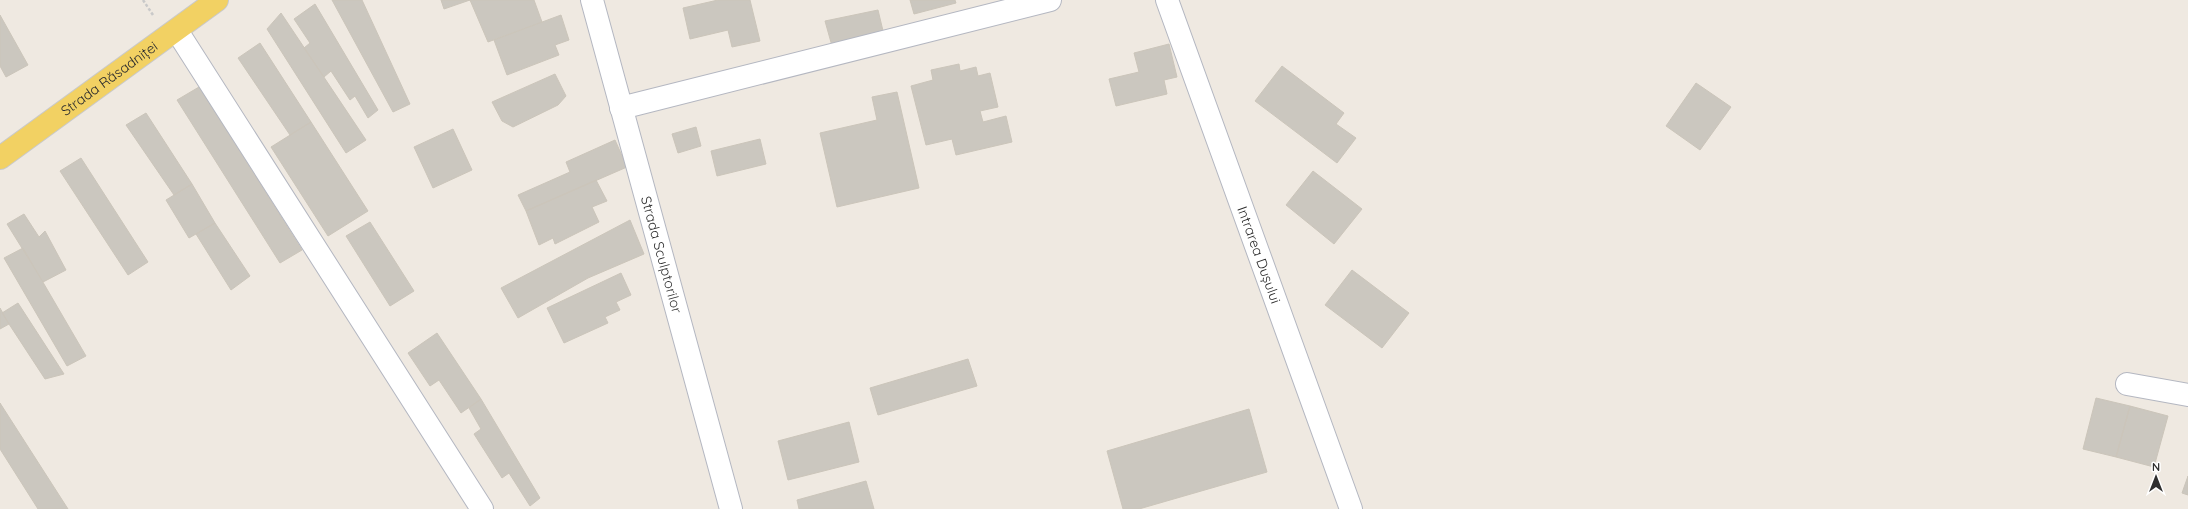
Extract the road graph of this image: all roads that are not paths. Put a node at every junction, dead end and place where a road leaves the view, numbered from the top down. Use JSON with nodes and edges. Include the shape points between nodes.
{"nodes":[{"id":1,"x":217,"y":0,"type":"edge"},
{"id":2,"x":592,"y":0,"type":"edge"},
{"id":3,"x":1050,"y":0,"type":"edge"},
{"id":4,"x":1167,"y":0,"type":"edge"},
{"id":5,"x":177,"y":31,"type":"junction"},
{"id":6,"x":621,"y":108,"type":"junction"},
{"id":7,"x":0,"y":158,"type":"edge"},
{"id":8,"x":2127,"y":384,"type":"dead end"},
{"id":9,"x":2188,"y":395,"type":"edge"},
{"id":10,"x":482,"y":509,"type":"edge"},
{"id":11,"x":731,"y":509,"type":"edge"},
{"id":12,"x":1351,"y":509,"type":"edge"}],
"edges":[{"from":1,"to":5,"type":"main road","name":"Strada Răsadniței"},
{"from":2,"to":6,"type":"street","name":"Strada Sculptorilor"},
{"from":3,"to":6,"type":"street"},
{"from":4,"to":12,"type":"street","name":"Intrarea Dușului"},
{"from":5,"to":7,"type":"main road","name":"Strada Răsadniței"},
{"from":5,"to":10,"type":"street"},
{"from":6,"to":11,"type":"street","name":"Strada Sculptorilor"},
{"from":8,"to":9,"type":"street"}]}
